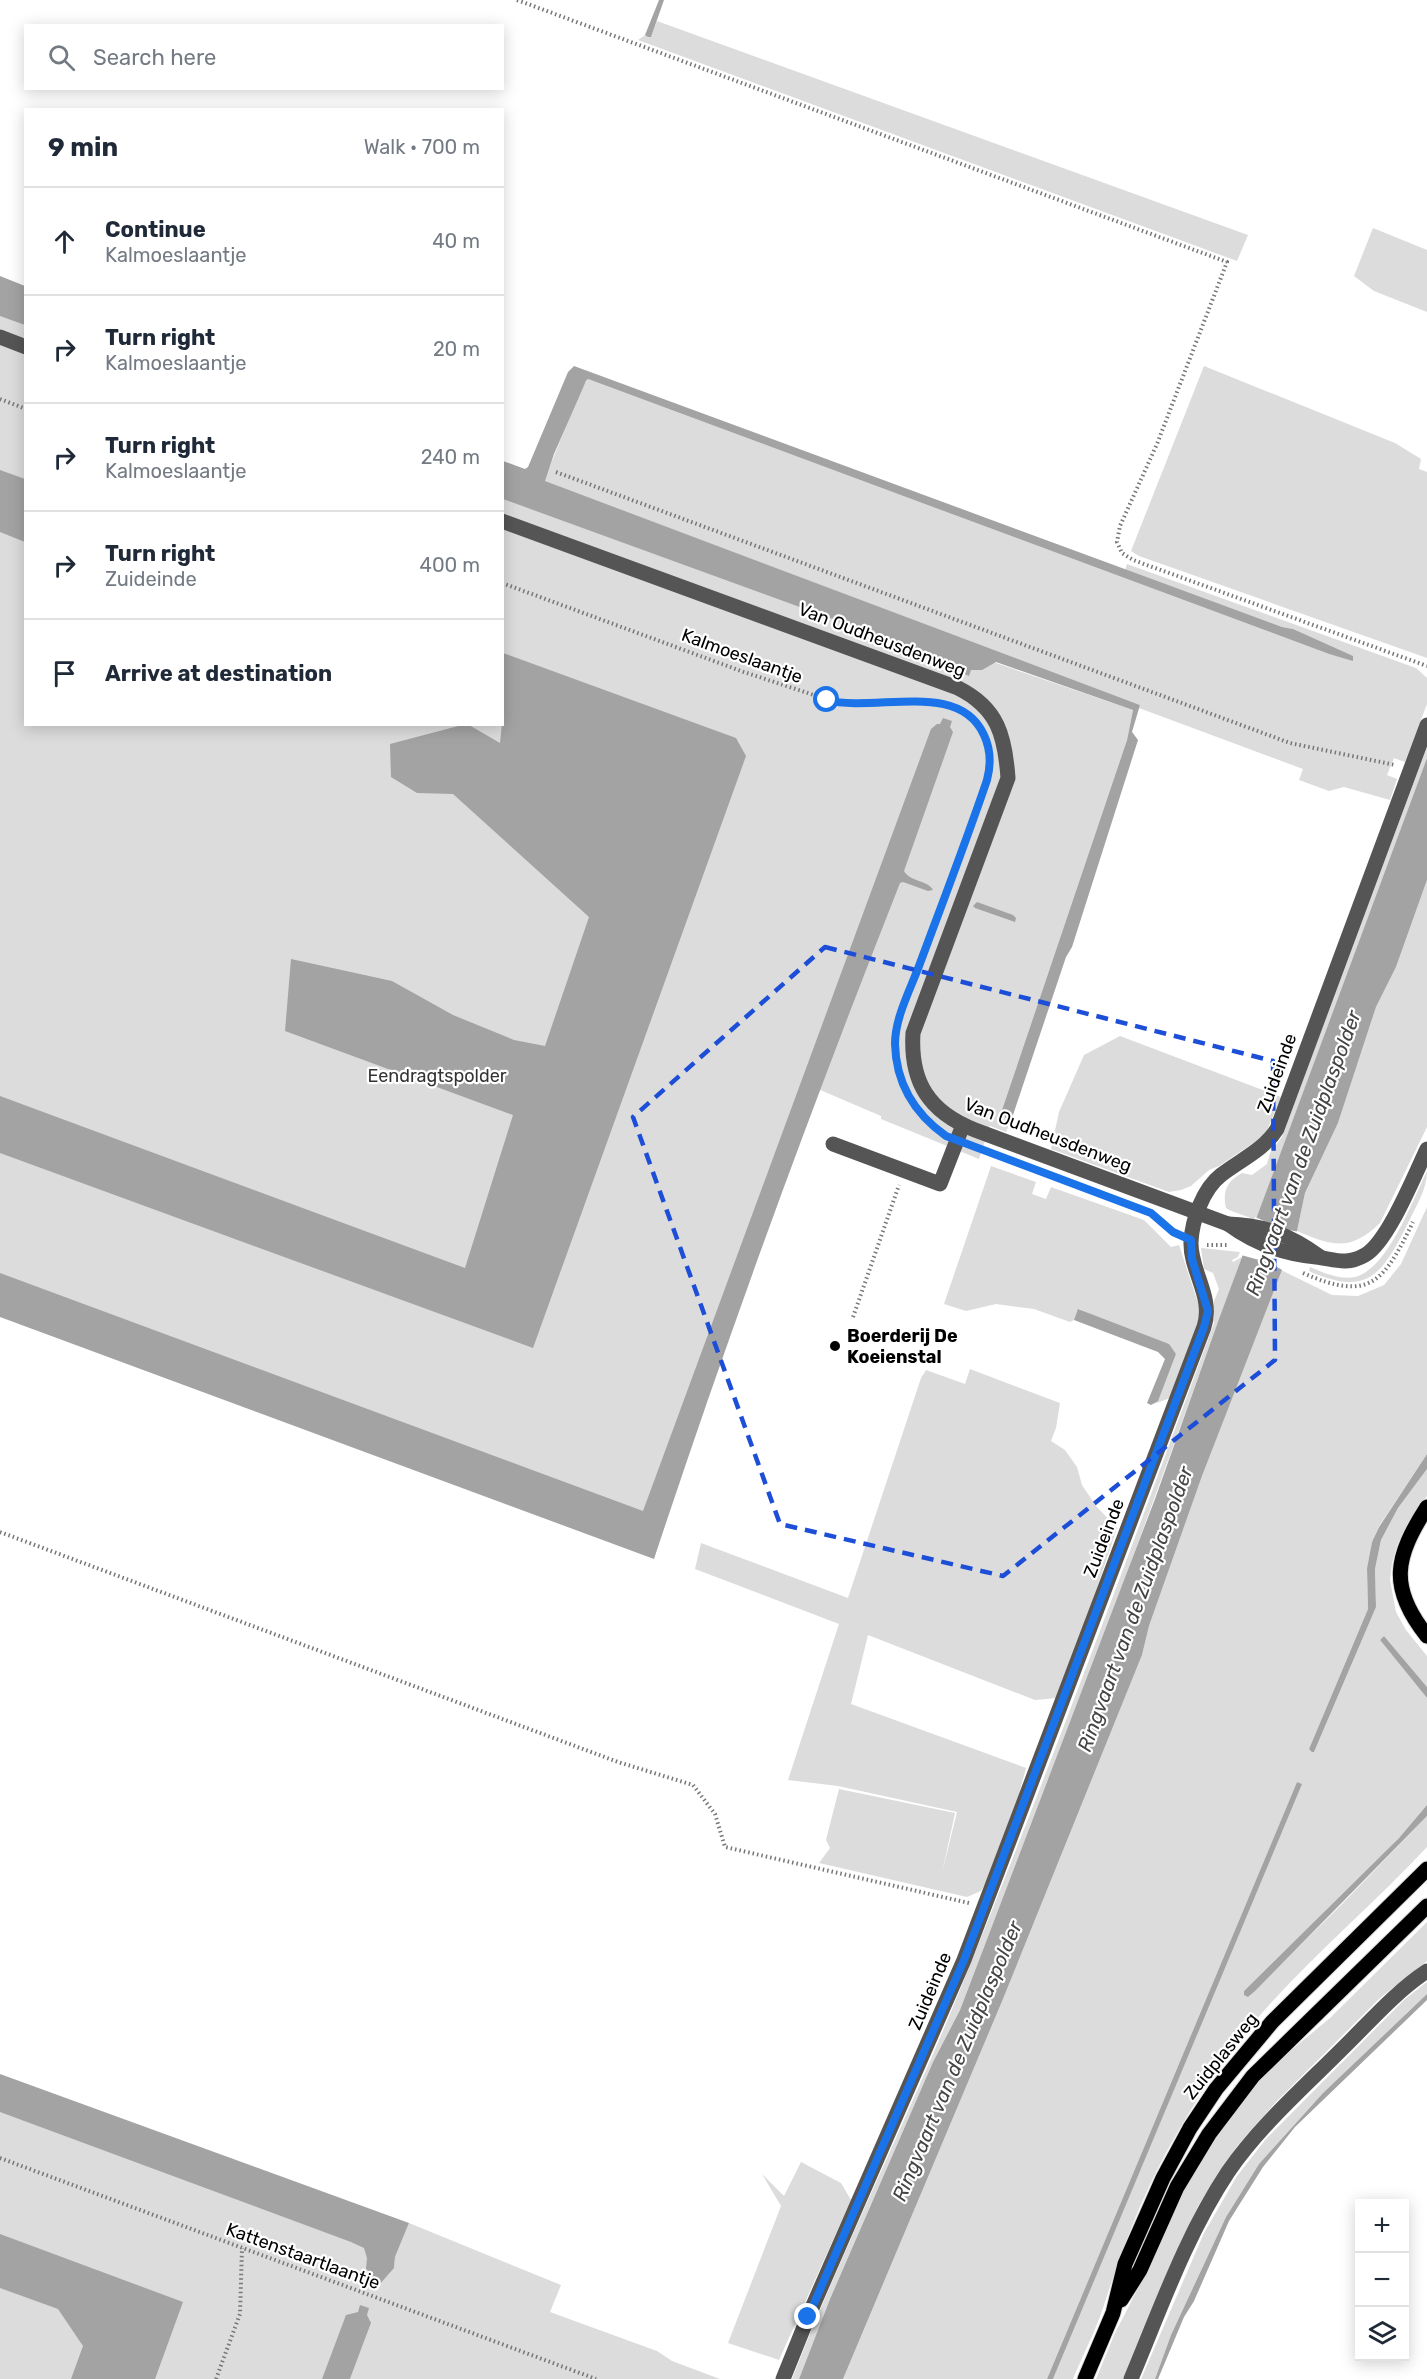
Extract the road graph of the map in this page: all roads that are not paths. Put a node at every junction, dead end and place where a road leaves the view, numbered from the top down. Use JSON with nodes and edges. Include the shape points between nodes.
{"nodes":[{"id":1,"x":0,"y":337,"type":"edge"},
{"id":2,"x":24,"y":346,"type":"edge"},
{"id":3,"x":504,"y":522,"type":"edge"},
{"id":4,"x":1427,"y":725,"type":"edge"},
{"id":5,"x":963,"y":1125,"type":"junction"},
{"id":6,"x":833,"y":1144,"type":"dead end"},
{"id":7,"x":1427,"y":1149,"type":"edge"},
{"id":8,"x":1197,"y":1212,"type":"junction"},
{"id":9,"x":1244,"y":1236,"type":"junction"},
{"id":10,"x":1321,"y":1257,"type":"junction"},
{"id":11,"x":1427,"y":1507,"type":"edge"},
{"id":12,"x":1427,"y":1636,"type":"edge"},
{"id":13,"x":1427,"y":1869,"type":"edge"},
{"id":14,"x":1427,"y":1906,"type":"edge"},
{"id":15,"x":1427,"y":1971,"type":"edge"},
{"id":16,"x":1113,"y":2313,"type":"junction"},
{"id":17,"x":783,"y":2379,"type":"edge"},
{"id":18,"x":1085,"y":2379,"type":"edge"},
{"id":19,"x":1131,"y":2379,"type":"edge"}],
"edges":[{"from":1,"to":2,"type":"street"},
{"from":3,"to":5,"type":"street","name":"Van Oudheusdenweg","via":[[958,688],[987,708],[1003,736],[1008,778],[919,1017],[912,1049],[926,1095],[946,1116]]},
{"from":4,"to":8,"type":"street","name":"Zuideinde","via":[[1277,1129],[1270,1141],[1214,1181]]},
{"from":5,"to":6,"type":"street","via":[[940,1184]]},
{"from":5,"to":8,"type":"street","name":"Van Oudheusdenweg"},
{"from":7,"to":10,"type":"street","name":"Van Oudheusdenweg","via":[[1376,1245],[1366,1255],[1354,1259],[1331,1261]]},
{"from":8,"to":9,"type":"street","name":"Van Oudheusdenweg","via":[[1228,1224]]},
{"from":8,"to":17,"type":"street","name":"Zuideinde","via":[[1191,1240],[1192,1259],[1208,1311],[1204,1327],[946,2005]]},
{"from":9,"to":10,"type":"street","name":"Van Oudheusdenweg","via":[[1291,1255]]},
{"from":9,"to":10,"type":"street","name":"Van Oudheusdenweg","via":[[1297,1240]]},
{"from":11,"to":12,"type":"main road","via":[[1409,1535],[1401,1569],[1404,1599]]},
{"from":13,"to":16,"type":"main road","name":"Zuidplasweg","via":[[1272,2022],[1216,2089],[1163,2178],[1125,2264]]},
{"from":14,"to":16,"type":"main road","name":"Zuidplasweg","via":[[1253,2076],[1209,2134],[1177,2187],[1140,2270]]},
{"from":15,"to":19,"type":"street","via":[[1399,1992],[1304,2087],[1259,2133],[1229,2172],[1207,2208]]},
{"from":16,"to":18,"type":"main road","name":"Zuidplasweg"}]}
